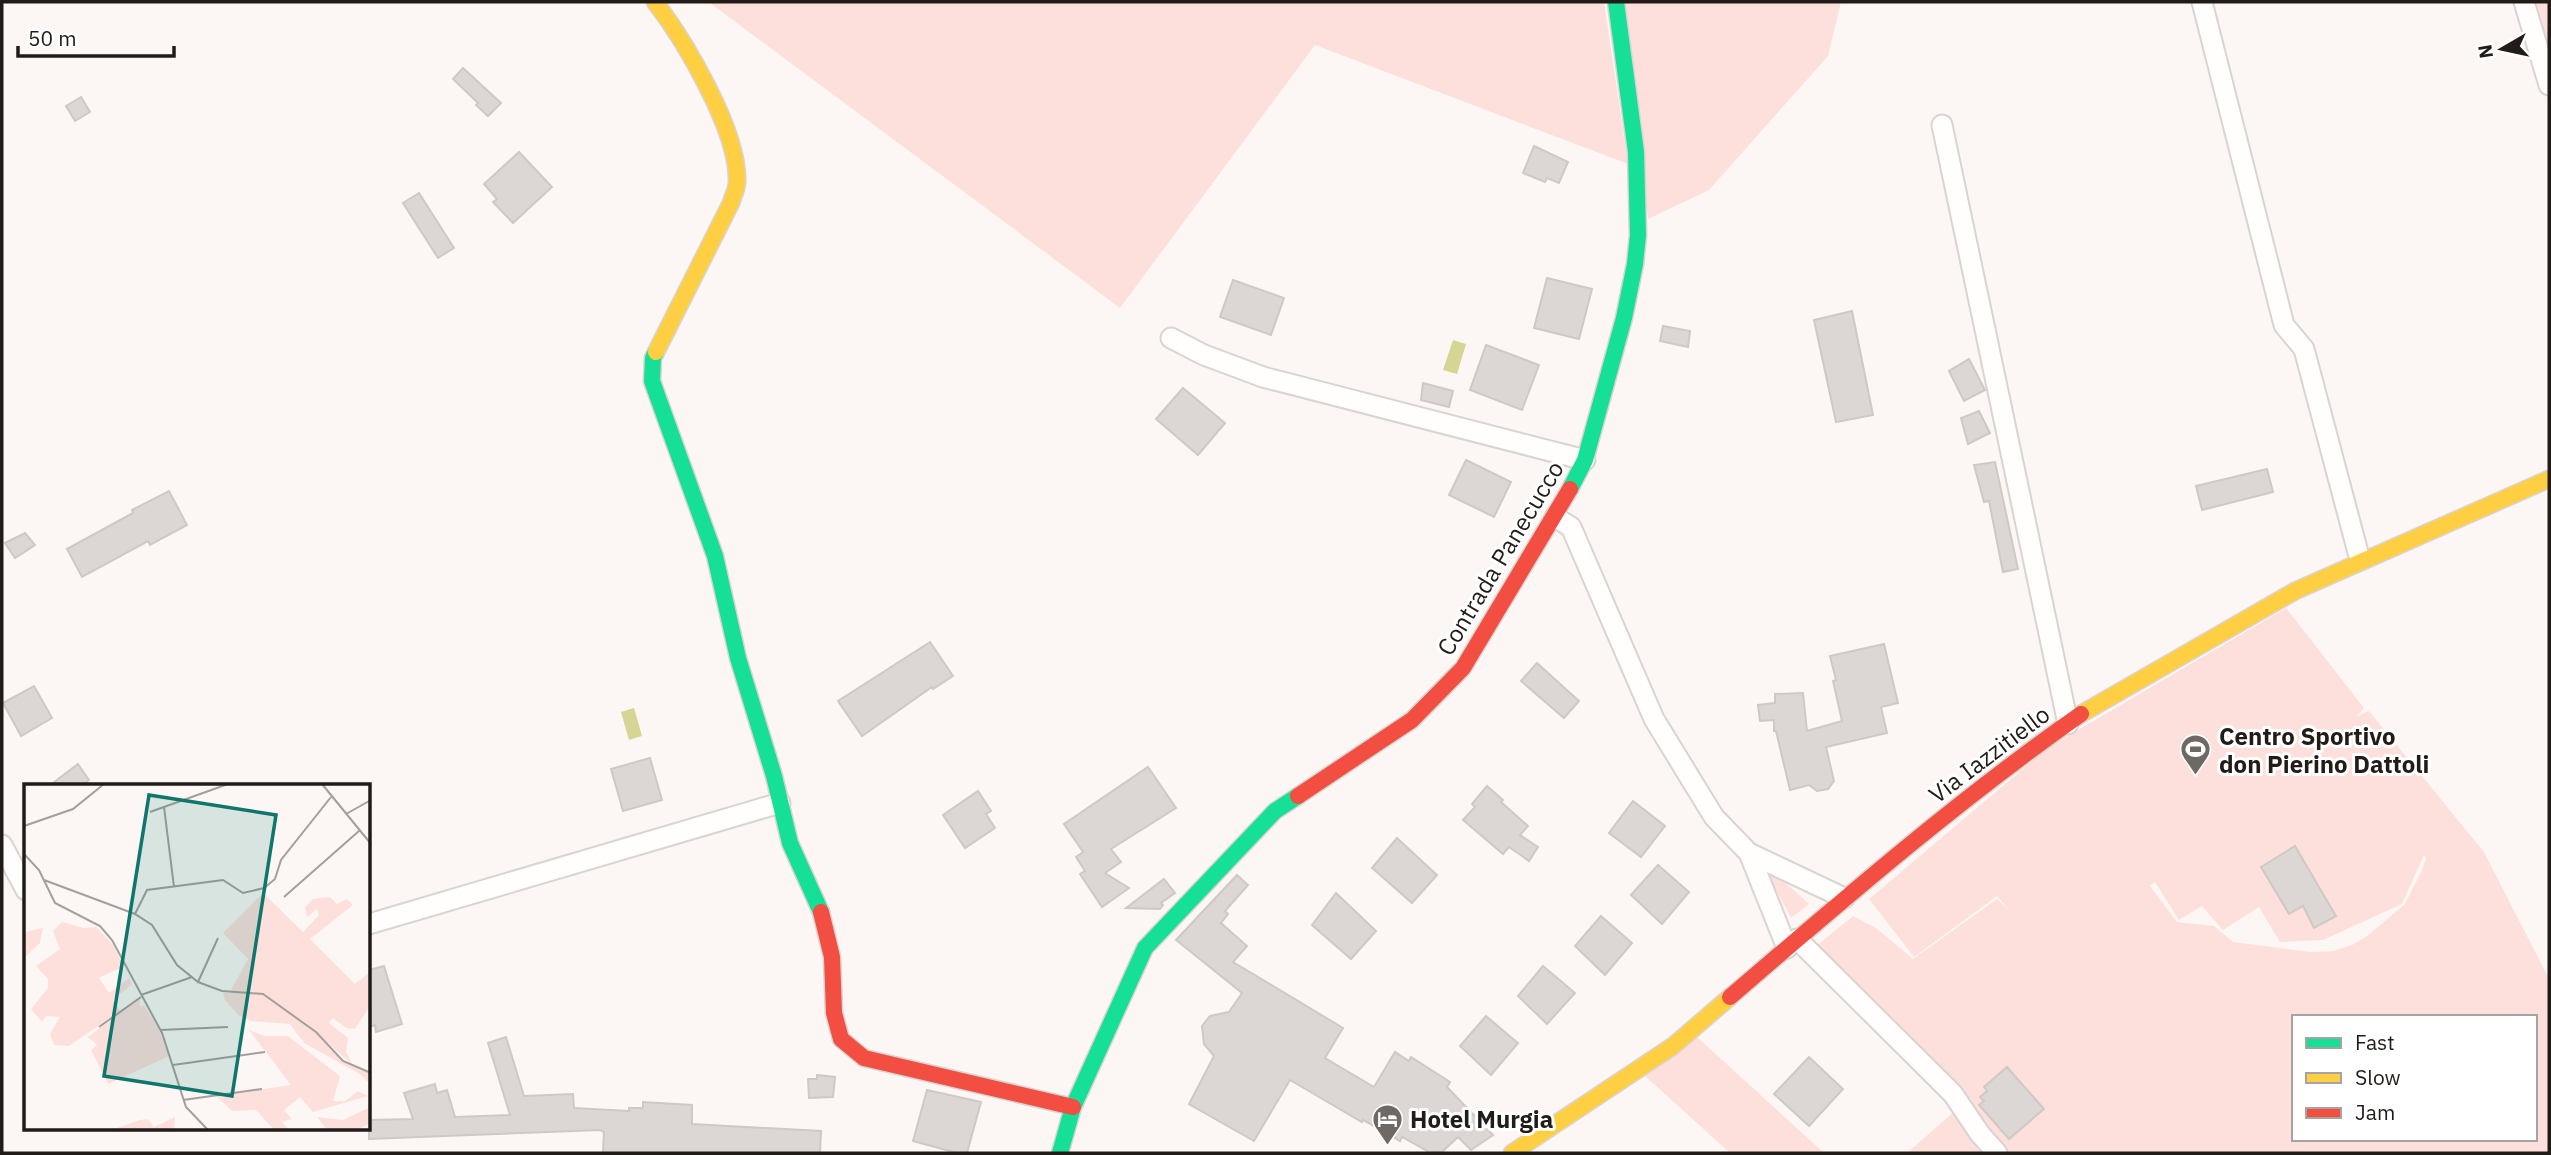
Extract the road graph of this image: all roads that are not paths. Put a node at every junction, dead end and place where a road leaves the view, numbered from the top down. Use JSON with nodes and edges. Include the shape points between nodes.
{"nodes":[{"id":1,"x":654,"y":2,"type":"edge"},
{"id":2,"x":1616,"y":2,"type":"edge"},
{"id":3,"x":2202,"y":2,"type":"edge"},
{"id":4,"x":2524,"y":2,"type":"edge"},
{"id":5,"x":2549,"y":85,"type":"edge"},
{"id":6,"x":1942,"y":125,"type":"dead end"},
{"id":7,"x":1171,"y":338,"type":"dead end"},
{"id":8,"x":1585,"y":460,"type":"junction"},
{"id":9,"x":2549,"y":479,"type":"edge"},
{"id":10,"x":1555,"y":517,"type":"junction"},
{"id":11,"x":2360,"y":560,"type":"junction"},
{"id":12,"x":2068,"y":724,"type":"junction"},
{"id":13,"x":780,"y":803,"type":"junction"},
{"id":14,"x":2,"y":845,"type":"edge"},
{"id":15,"x":1749,"y":853,"type":"junction"},
{"id":16,"x":24,"y":886,"type":"edge"},
{"id":17,"x":1844,"y":898,"type":"junction"},
{"id":18,"x":371,"y":923,"type":"edge"},
{"id":19,"x":1792,"y":944,"type":"junction"},
{"id":20,"x":1073,"y":1107,"type":"junction"},
{"id":21,"x":1060,"y":1153,"type":"edge"},
{"id":22,"x":1512,"y":1153,"type":"edge"},
{"id":23,"x":1997,"y":1153,"type":"edge"}],
"edges":[{"from":1,"to":13,"type":"street","via":[[705,84],[733,152],[738,181],[653,358],[652,381],[715,556],[738,658]]},
{"from":2,"to":8,"type":"street","name":"Contrada Panecucco","via":[[1636,152],[1638,235],[1621,329]]},
{"from":3,"to":11,"type":"street","via":[[2284,325],[2304,349]]},
{"from":4,"to":5,"type":"street"},
{"from":6,"to":12,"type":"street"},
{"from":7,"to":8,"type":"street","via":[[1263,377]]},
{"from":8,"to":10,"type":"street","name":"Contrada Panecucco"},
{"from":9,"to":11,"type":"street","name":"Via Iazzitiello"},
{"from":10,"to":15,"type":"street","via":[[1571,527],[1654,719],[1714,817]]},
{"from":10,"to":20,"type":"street","name":"Contrada Panecucco","via":[[1464,668],[1412,720],[1275,811],[1145,948]]},
{"from":11,"to":12,"type":"street","name":"Via Iazzitiello","via":[[2185,652]]},
{"from":12,"to":17,"type":"street","name":"Via Iazzitiello"},
{"from":13,"to":18,"type":"street"},
{"from":13,"to":20,"type":"street","via":[[790,843],[824,918],[841,1039],[864,1058]]},
{"from":14,"to":16,"type":"street"},
{"from":15,"to":17,"type":"street"},
{"from":15,"to":19,"type":"street"},
{"from":17,"to":19,"type":"street","name":"Via Iazzitiello"},
{"from":19,"to":22,"type":"street","name":"Via Iazzitiello","via":[[1673,1046]]},
{"from":19,"to":23,"type":"street","via":[[1953,1094]]},
{"from":20,"to":21,"type":"street","name":"Contrada Panecucco"}]}
